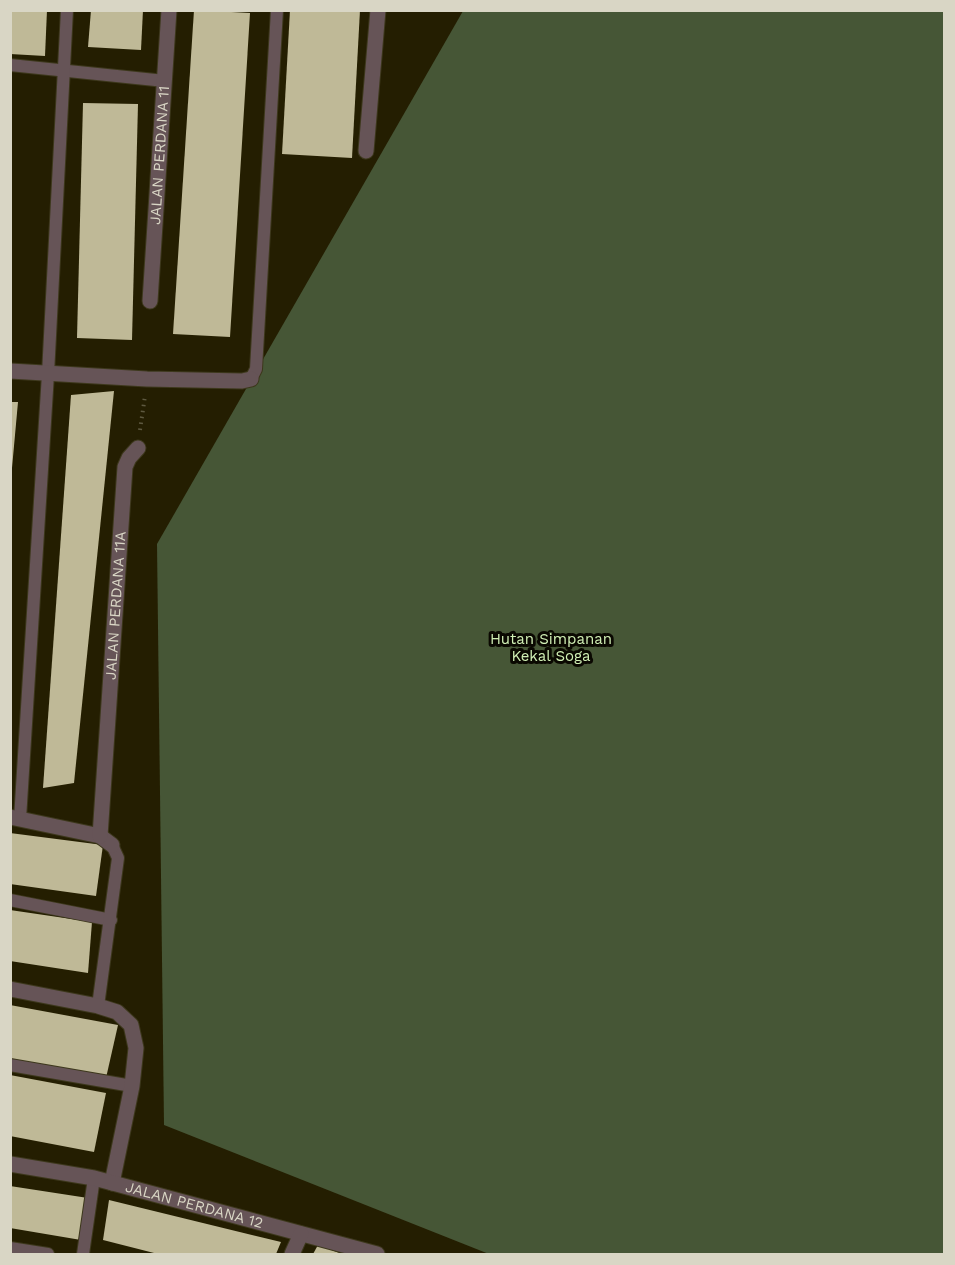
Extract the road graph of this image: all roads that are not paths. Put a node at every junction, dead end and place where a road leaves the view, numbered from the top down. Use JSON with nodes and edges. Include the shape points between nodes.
{"nodes":[{"id":1,"x":67,"y":10,"type":"edge"},
{"id":2,"x":169,"y":10,"type":"edge"},
{"id":3,"x":278,"y":10,"type":"edge"},
{"id":4,"x":378,"y":10,"type":"edge"},
{"id":5,"x":10,"y":65,"type":"edge"},
{"id":6,"x":63,"y":69,"type":"junction"},
{"id":7,"x":165,"y":81,"type":"junction"},
{"id":8,"x":366,"y":151,"type":"dead end"},
{"id":9,"x":150,"y":301,"type":"dead end"},
{"id":10,"x":10,"y":371,"type":"edge"},
{"id":11,"x":48,"y":374,"type":"junction"},
{"id":12,"x":251,"y":379,"type":"joint"},
{"id":13,"x":138,"y":448,"type":"road end"},
{"id":14,"x":15,"y":818,"type":"edge"},
{"id":15,"x":106,"y":841,"type":"junction"},
{"id":16,"x":10,"y":900,"type":"edge"},
{"id":17,"x":111,"y":920,"type":"junction"},
{"id":18,"x":10,"y":989,"type":"edge"},
{"id":19,"x":98,"y":1006,"type":"junction"},
{"id":20,"x":10,"y":1065,"type":"edge"},
{"id":21,"x":132,"y":1086,"type":"junction"},
{"id":22,"x":10,"y":1164,"type":"edge"},
{"id":23,"x":94,"y":1178,"type":"junction"},
{"id":24,"x":112,"y":1183,"type":"junction"},
{"id":25,"x":301,"y":1234,"type":"junction"},
{"id":26,"x":10,"y":1248,"type":"edge"},
{"id":27,"x":48,"y":1254,"type":"edge"},
{"id":28,"x":83,"y":1254,"type":"edge"},
{"id":29,"x":292,"y":1254,"type":"edge"},
{"id":30,"x":377,"y":1254,"type":"edge"}],
"edges":[{"from":1,"to":6,"type":"lane"},
{"from":2,"to":7,"type":"street","name":"JALAN PERDANA 11"},
{"from":3,"to":12,"type":"lane","via":[[256,369]]},
{"from":4,"to":8,"type":"street"},
{"from":5,"to":6,"type":"lane"},
{"from":6,"to":7,"type":"lane"},
{"from":6,"to":11,"type":"lane"},
{"from":7,"to":9,"type":"street","name":"JALAN PERDANA 11"},
{"from":10,"to":11,"type":"street"},
{"from":11,"to":12,"type":"street","via":[[147,380]]},
{"from":11,"to":14,"type":"lane"},
{"from":13,"to":15,"type":"street","name":"JALAN PERDANA 11A","via":[[125,467]]},
{"from":14,"to":15,"type":"street"},
{"from":15,"to":17,"type":"lane","via":[[118,858]]},
{"from":16,"to":17,"type":"lane"},
{"from":17,"to":19,"type":"lane"},
{"from":18,"to":19,"type":"street"},
{"from":19,"to":21,"type":"street","via":[[117,1012],[131,1025],[136,1048]]},
{"from":20,"to":21,"type":"lane"},
{"from":21,"to":24,"type":"street"},
{"from":22,"to":23,"type":"street","name":"JALAN PERDANA 12"},
{"from":23,"to":24,"type":"street","name":"JALAN PERDANA 12"},
{"from":23,"to":28,"type":"lane"},
{"from":24,"to":25,"type":"street","name":"JALAN PERDANA 12"},
{"from":25,"to":29,"type":"street"},
{"from":25,"to":30,"type":"street","name":"JALAN PERDANA 12"},
{"from":26,"to":27,"type":"lane"}]}
